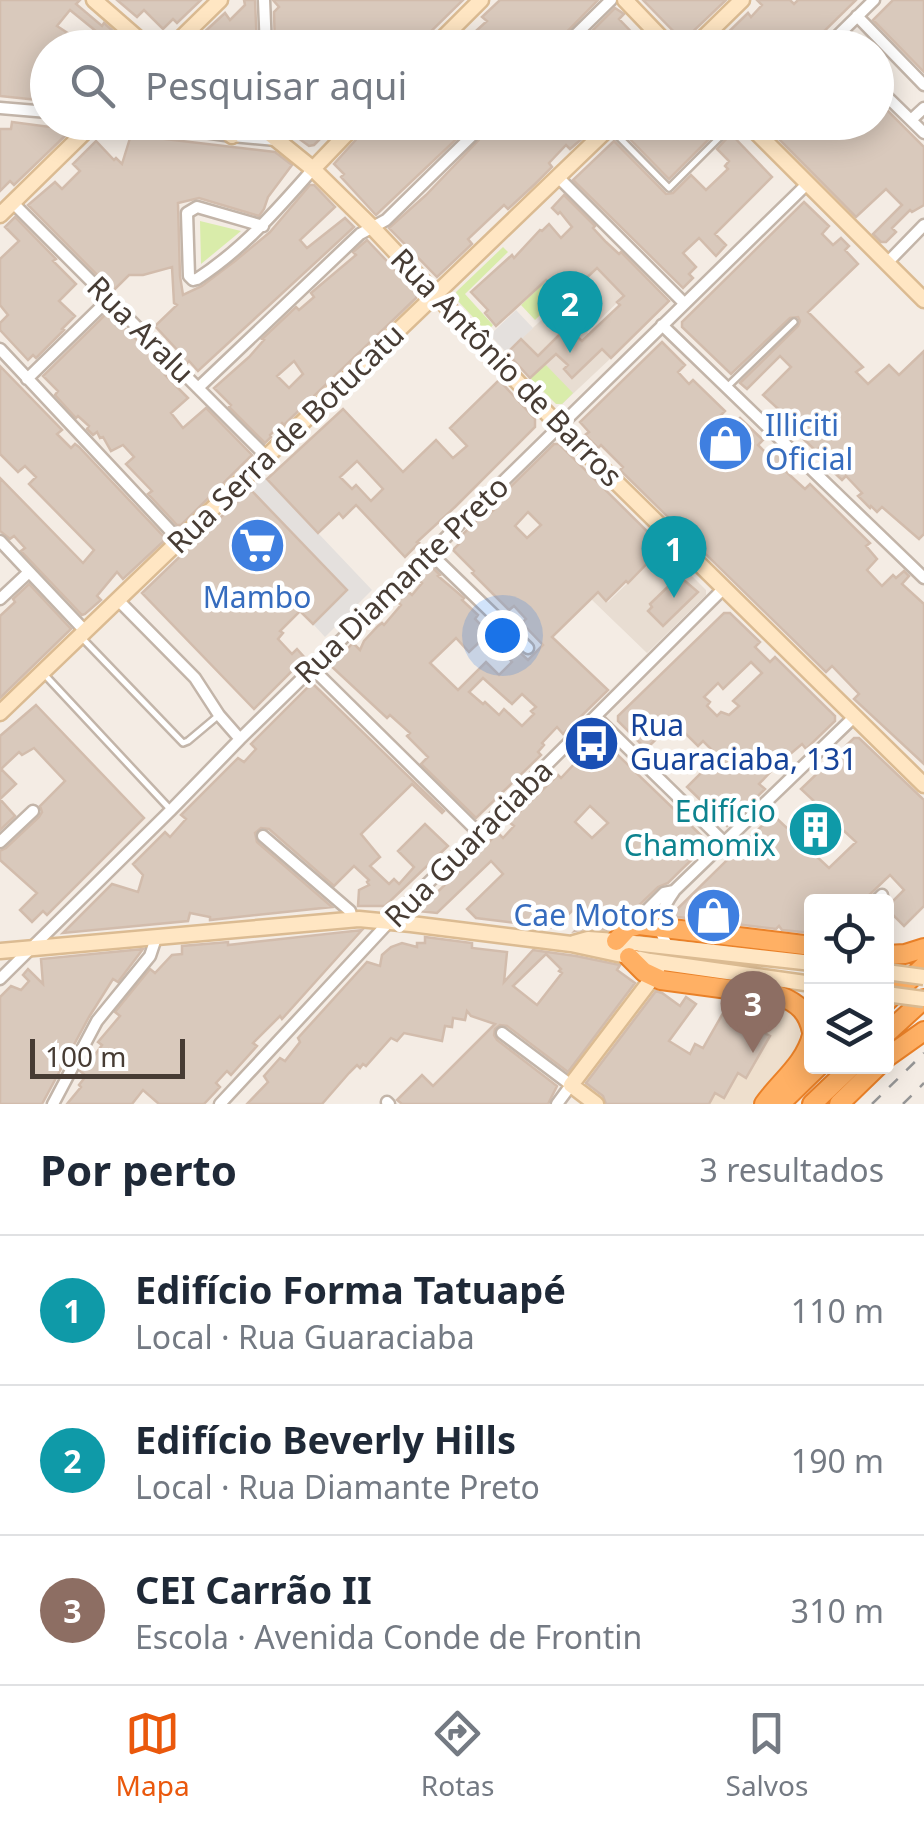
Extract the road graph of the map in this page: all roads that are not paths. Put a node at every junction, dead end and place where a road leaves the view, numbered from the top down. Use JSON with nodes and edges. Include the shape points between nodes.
{"nodes":[{"id":1,"x":94,"y":0,"type":"edge"},
{"id":2,"x":220,"y":0,"type":"edge"},
{"id":3,"x":264,"y":0,"type":"edge"},
{"id":4,"x":481,"y":0,"type":"edge"},
{"id":5,"x":610,"y":0,"type":"edge"},
{"id":6,"x":624,"y":0,"type":"edge"},
{"id":7,"x":874,"y":0,"type":"edge"},
{"id":8,"x":734,"y":3,"type":"edge"},
{"id":9,"x":857,"y":16,"type":"junction"},
{"id":10,"x":128,"y":30,"type":"edge"},
{"id":11,"x":190,"y":30,"type":"edge"},
{"id":12,"x":265,"y":30,"type":"edge"},
{"id":13,"x":451,"y":30,"type":"edge"},
{"id":14,"x":580,"y":30,"type":"edge"},
{"id":15,"x":653,"y":30,"type":"edge"},
{"id":16,"x":709,"y":30,"type":"edge"},
{"id":17,"x":844,"y":30,"type":"edge"},
{"id":18,"x":871,"y":30,"type":"edge"},
{"id":19,"x":894,"y":54,"type":"edge"},
{"id":20,"x":924,"y":85,"type":"edge"},
{"id":21,"x":894,"y":103,"type":"edge"},
{"id":22,"x":0,"y":108,"type":"edge"},
{"id":23,"x":924,"y":108,"type":"edge"},
{"id":24,"x":30,"y":110,"type":"edge"},
{"id":25,"x":912,"y":120,"type":"junction"},
{"id":26,"x":924,"y":133,"type":"edge"},
{"id":27,"x":77,"y":140,"type":"edge"},
{"id":28,"x":281,"y":140,"type":"edge"},
{"id":29,"x":341,"y":140,"type":"edge"},
{"id":30,"x":468,"y":140,"type":"edge"},
{"id":31,"x":596,"y":140,"type":"edge"},
{"id":32,"x":625,"y":140,"type":"edge"},
{"id":33,"x":724,"y":140,"type":"edge"},
{"id":34,"x":761,"y":140,"type":"edge"},
{"id":35,"x":314,"y":169,"type":"junction"},
{"id":36,"x":558,"y":177,"type":"junction"},
{"id":37,"x":806,"y":184,"type":"junction"},
{"id":38,"x":13,"y":203,"type":"junction"},
{"id":39,"x":0,"y":215,"type":"edge"},
{"id":40,"x":924,"y":225,"type":"edge"},
{"id":41,"x":262,"y":226,"type":"junction"},
{"id":42,"x":372,"y":227,"type":"junction"},
{"id":43,"x":887,"y":263,"type":"junction"},
{"id":44,"x":436,"y":295,"type":"junction"},
{"id":45,"x":109,"y":299,"type":"junction"},
{"id":46,"x":924,"y":300,"type":"edge"},
{"id":47,"x":684,"y":303,"type":"junction"},
{"id":48,"x":794,"y":322,"type":"dead end"},
{"id":49,"x":662,"y":325,"type":"junction"},
{"id":50,"x":0,"y":349,"type":"edge"},
{"id":51,"x":28,"y":379,"type":"junction"},
{"id":52,"x":728,"y":387,"type":"junction"},
{"id":53,"x":198,"y":388,"type":"junction"},
{"id":54,"x":559,"y":426,"type":"junction"},
{"id":55,"x":267,"y":457,"type":"junction"},
{"id":56,"x":180,"y":541,"type":"junction"},
{"id":57,"x":0,"y":542,"type":"edge"},
{"id":58,"x":429,"y":552,"type":"junction"},
{"id":59,"x":29,"y":572,"type":"junction"},
{"id":60,"x":924,"y":578,"type":"edge"},
{"id":61,"x":723,"y":589,"type":"junction"},
{"id":62,"x":0,"y":599,"type":"edge"},
{"id":63,"x":118,"y":600,"type":"junction"},
{"id":64,"x":82,"y":634,"type":"junction"},
{"id":65,"x":528,"y":648,"type":"dead end"},
{"id":66,"x":312,"y":668,"type":"junction"},
{"id":67,"x":42,"y":672,"type":"junction"},
{"id":68,"x":1,"y":709,"type":"edge"},
{"id":69,"x":219,"y":715,"type":"junction"},
{"id":70,"x":596,"y":717,"type":"junction"},
{"id":71,"x":854,"y":717,"type":"junction"},
{"id":72,"x":240,"y":738,"type":"junction"},
{"id":73,"x":924,"y":785,"type":"edge"},
{"id":74,"x":32,"y":810,"type":"dead end"},
{"id":75,"x":171,"y":810,"type":"junction"},
{"id":76,"x":479,"y":832,"type":"junction"},
{"id":77,"x":264,"y":836,"type":"dead end"},
{"id":78,"x":0,"y":842,"type":"edge"},
{"id":79,"x":724,"y":843,"type":"junction"},
{"id":80,"x":675,"y":890,"type":"junction"},
{"id":81,"x":352,"y":919,"type":"junction"},
{"id":82,"x":389,"y":922,"type":"junction"},
{"id":83,"x":660,"y":928,"type":"junction"},
{"id":84,"x":622,"y":935,"type":"junction"},
{"id":85,"x":156,"y":938,"type":"junction"},
{"id":86,"x":571,"y":944,"type":"junction"},
{"id":87,"x":804,"y":945,"type":"edge"},
{"id":88,"x":668,"y":946,"type":"junction"},
{"id":89,"x":31,"y":948,"type":"junction"},
{"id":90,"x":924,"y":948,"type":"edge"},
{"id":91,"x":0,"y":951,"type":"edge"},
{"id":92,"x":894,"y":955,"type":"edge"},
{"id":93,"x":629,"y":957,"type":"junction"},
{"id":94,"x":804,"y":962,"type":"edge"},
{"id":95,"x":670,"y":964,"type":"junction"},
{"id":96,"x":924,"y":966,"type":"edge"},
{"id":97,"x":894,"y":973,"type":"edge"},
{"id":98,"x":652,"y":977,"type":"junction"},
{"id":99,"x":924,"y":977,"type":"edge"},
{"id":100,"x":0,"y":980,"type":"edge"},
{"id":101,"x":804,"y":983,"type":"edge"},
{"id":102,"x":894,"y":991,"type":"edge"},
{"id":103,"x":894,"y":998,"type":"edge"},
{"id":104,"x":924,"y":999,"type":"edge"},
{"id":105,"x":804,"y":1010,"type":"edge"},
{"id":106,"x":894,"y":1027,"type":"edge"},
{"id":107,"x":924,"y":1031,"type":"edge"},
{"id":108,"x":502,"y":1034,"type":"dead end"},
{"id":109,"x":894,"y":1052,"type":"edge"},
{"id":110,"x":804,"y":1055,"type":"edge"},
{"id":111,"x":812,"y":1074,"type":"edge"},
{"id":112,"x":844,"y":1074,"type":"edge"},
{"id":113,"x":870,"y":1074,"type":"edge"},
{"id":114,"x":570,"y":1085,"type":"junction"},
{"id":115,"x":53,"y":1104,"type":"edge"},
{"id":116,"x":220,"y":1104,"type":"edge"},
{"id":117,"x":557,"y":1104,"type":"edge"},
{"id":118,"x":596,"y":1104,"type":"edge"},
{"id":119,"x":764,"y":1104,"type":"edge"},
{"id":120,"x":780,"y":1104,"type":"edge"},
{"id":121,"x":812,"y":1104,"type":"edge"},
{"id":122,"x":840,"y":1104,"type":"edge"}],
"edges":[{"from":1,"to":10,"type":"main road"},
{"from":2,"to":11,"type":"main road"},
{"from":3,"to":12,"type":"street"},
{"from":4,"to":13,"type":"main road"},
{"from":5,"to":14,"type":"street"},
{"from":6,"to":15,"type":"main road"},
{"from":7,"to":9,"type":"street"},
{"from":8,"to":16,"type":"main road"},
{"from":9,"to":17,"type":"street"},
{"from":9,"to":18,"type":"street"},
{"from":19,"to":20,"type":"street"},
{"from":21,"to":25,"type":"street"},
{"from":22,"to":24,"type":"street"},
{"from":23,"to":25,"type":"street"},
{"from":25,"to":26,"type":"street"},
{"from":27,"to":38,"type":"main road"},
{"from":28,"to":35,"type":"main road","name":"Rua Antônio de Barros"},
{"from":29,"to":35,"type":"main road"},
{"from":30,"to":42,"type":"street"},
{"from":31,"to":36,"type":"main road","name":"Rua Serra de Botucatu"},
{"from":32,"to":33,"type":"lane","via":[[668,188]]},
{"from":34,"to":37,"type":"main road"},
{"from":35,"to":41,"type":"street"},
{"from":35,"to":42,"type":"main road","name":"Rua Antônio de Barros"},
{"from":36,"to":44,"type":"main road","name":"Rua Serra de Botucatu"},
{"from":36,"to":47,"type":"street"},
{"from":37,"to":43,"type":"main road"},
{"from":37,"to":47,"type":"street","name":"Rua Diamante Preto"},
{"from":38,"to":39,"type":"main road"},
{"from":38,"to":45,"type":"street","name":"Rua Aralu"},
{"from":40,"to":43,"type":"street"},
{"from":41,"to":41,"type":"street","via":[[189,209],[190,278],[207,272]]},
{"from":42,"to":44,"type":"main road","name":"Rua Antônio de Barros"},
{"from":42,"to":53,"type":"street"},
{"from":43,"to":46,"type":"main road"},
{"from":44,"to":54,"type":"main road","name":"Rua Antônio de Barros"},
{"from":44,"to":55,"type":"main road","name":"Rua Serra de Botucatu"},
{"from":45,"to":51,"type":"street"},
{"from":45,"to":53,"type":"street","name":"Rua Aralu"},
{"from":47,"to":49,"type":"street","name":"Rua Diamante Preto"},
{"from":48,"to":52,"type":"lane"},
{"from":49,"to":52,"type":"street"},
{"from":49,"to":54,"type":"street","name":"Rua Diamante Preto"},
{"from":50,"to":51,"type":"street"},
{"from":51,"to":56,"type":"street"},
{"from":52,"to":60,"type":"street"},
{"from":53,"to":55,"type":"street","name":"Rua Aralu"},
{"from":54,"to":58,"type":"street","name":"Rua Diamante Preto"},
{"from":54,"to":61,"type":"main road","name":"Rua Antônio de Barros"},
{"from":55,"to":56,"type":"main road","name":"Rua Serra de Botucatu"},
{"from":56,"to":63,"type":"main road","name":"Rua Serra de Botucatu"},
{"from":57,"to":59,"type":"street"},
{"from":58,"to":65,"type":"street"},
{"from":58,"to":66,"type":"street","name":"Rua Diamante Preto"},
{"from":59,"to":62,"type":"street"},
{"from":59,"to":64,"type":"street"},
{"from":61,"to":70,"type":"street","name":"Rua Guaraciaba"},
{"from":61,"to":71,"type":"main road","name":"Rua Antônio de Barros"},
{"from":63,"to":64,"type":"main road","name":"Rua Serra de Botucatu"},
{"from":63,"to":69,"type":"street","via":[[195,678]]},
{"from":64,"to":67,"type":"main road","name":"Rua Serra de Botucatu"},
{"from":64,"to":69,"type":"lane","via":[[183,743]]},
{"from":66,"to":72,"type":"street","name":"Rua Diamante Preto"},
{"from":66,"to":76,"type":"street"},
{"from":67,"to":68,"type":"main road","name":"Rua Serra de Botucatu"},
{"from":67,"to":75,"type":"lane"},
{"from":69,"to":72,"type":"street"},
{"from":70,"to":76,"type":"street","name":"Rua Guaraciaba"},
{"from":70,"to":79,"type":"street"},
{"from":71,"to":73,"type":"main road","name":"Rua Antônio de Barros"},
{"from":71,"to":79,"type":"street"},
{"from":72,"to":75,"type":"street","name":"Rua Diamante Preto"},
{"from":74,"to":78,"type":"street"},
{"from":75,"to":89,"type":"street","name":"Rua Diamante Preto"},
{"from":76,"to":82,"type":"street","name":"Rua Guaraciaba"},
{"from":77,"to":81,"type":"street"},
{"from":79,"to":80,"type":"street"},
{"from":80,"to":83,"type":"street","via":[[661,910]]},
{"from":80,"to":84,"type":"street"},
{"from":81,"to":82,"type":"main road"},
{"from":81,"to":85,"type":"main road"},
{"from":82,"to":86,"type":"main road"},
{"from":82,"to":116,"type":"street","name":"Rua Guaraciaba"},
{"from":83,"to":84,"type":"highway","via":[[639,926]]},
{"from":83,"to":87,"type":"highway"},
{"from":83,"to":88,"type":"street"},
{"from":84,"to":86,"type":"main road"},
{"from":84,"to":88,"type":"main road"},
{"from":85,"to":89,"type":"main road"},
{"from":85,"to":115,"type":"street","via":[[150,956],[96,1020]]},
{"from":86,"to":93,"type":"main road"},
{"from":88,"to":94,"type":"main road"},
{"from":89,"to":91,"type":"main road"},
{"from":89,"to":100,"type":"street","name":"Rua Diamante Preto"},
{"from":90,"to":92,"type":"highway"},
{"from":93,"to":95,"type":"main road"},
{"from":93,"to":98,"type":"highway"},
{"from":95,"to":98,"type":"main road"},
{"from":95,"to":101,"type":"main road"},
{"from":96,"to":102,"type":"highway"},
{"from":97,"to":99,"type":"main road","bridge":true},
{"from":98,"to":105,"type":"highway","via":[[780,996]]},
{"from":98,"to":114,"type":"main road"},
{"from":103,"to":104,"type":"main road","bridge":true},
{"from":104,"to":106,"type":"highway"},
{"from":107,"to":109,"type":"highway"},
{"from":108,"to":114,"type":"street"},
{"from":110,"to":119,"type":"highway"},
{"from":111,"to":120,"type":"highway"},
{"from":112,"to":121,"type":"highway"},
{"from":113,"to":122,"type":"highway"},
{"from":114,"to":117,"type":"street"},
{"from":114,"to":118,"type":"main road"}]}
